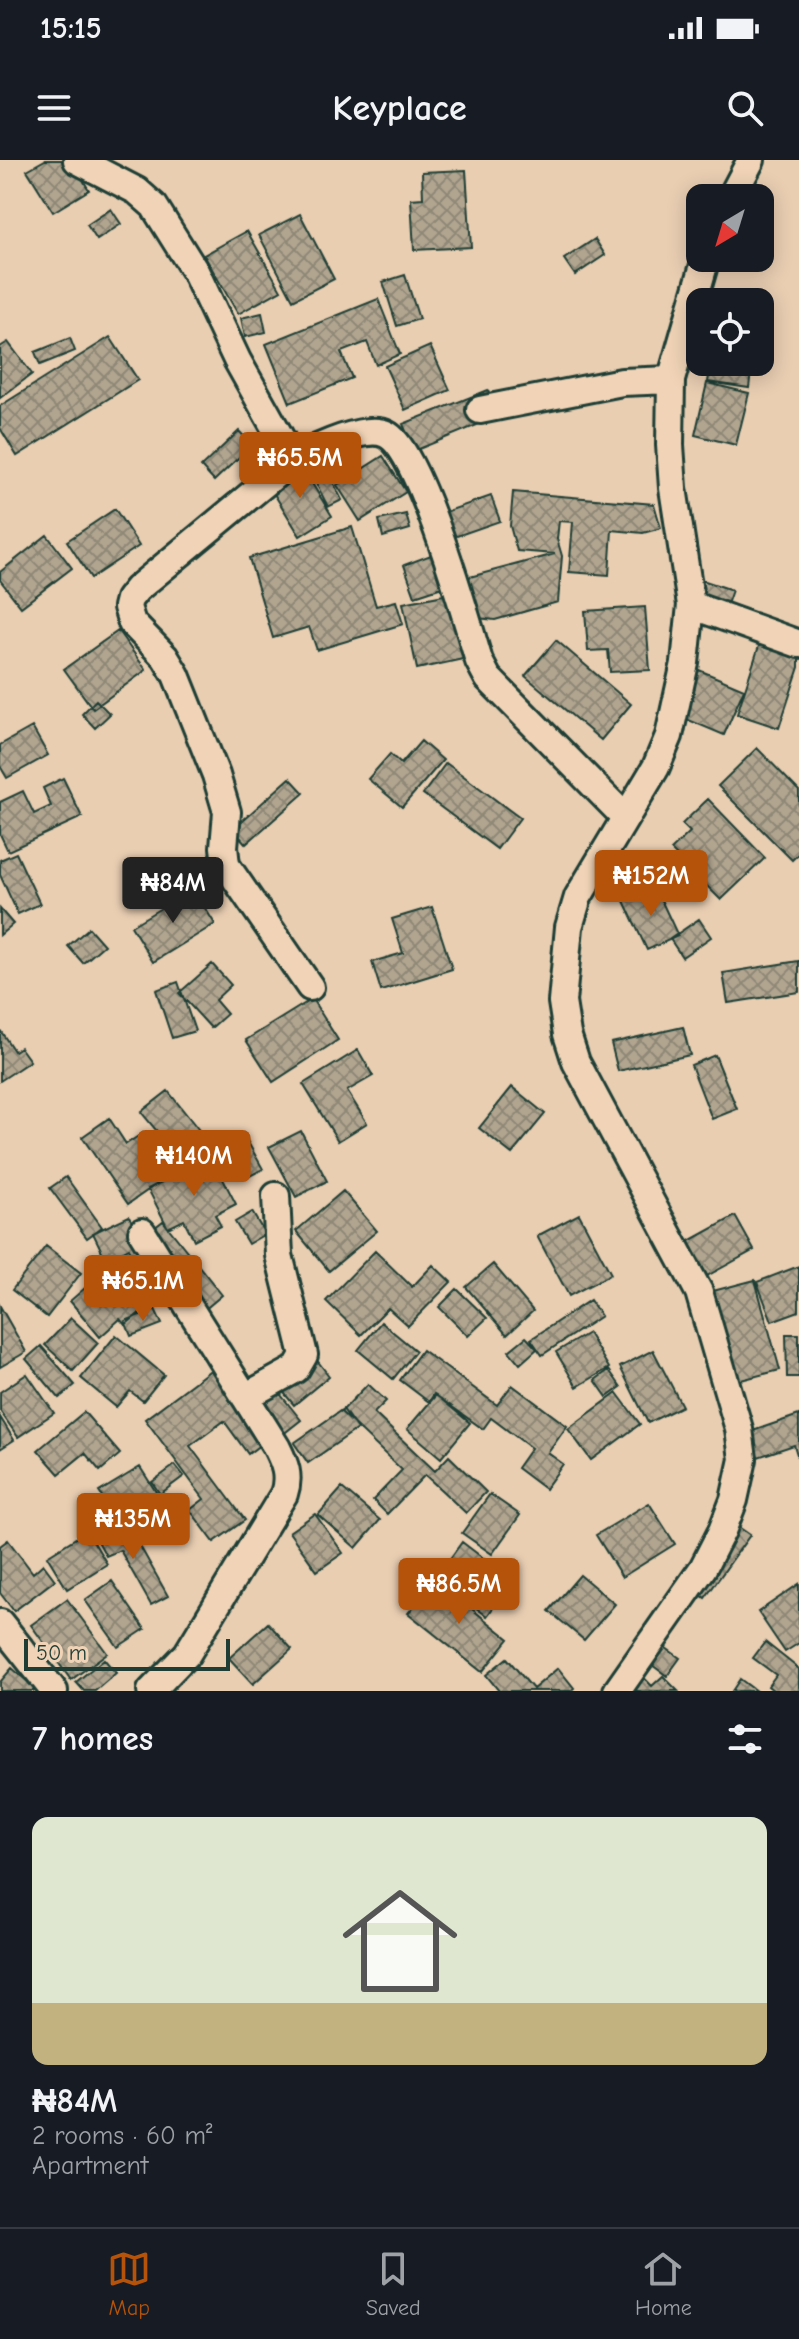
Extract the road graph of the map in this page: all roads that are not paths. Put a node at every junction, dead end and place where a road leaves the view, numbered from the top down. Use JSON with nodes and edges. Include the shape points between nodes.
{"nodes":[{"id":1,"x":77,"y":160,"type":"edge"},
{"id":2,"x":751,"y":160,"type":"edge"},
{"id":3,"x":738,"y":184,"type":"edge"},
{"id":4,"x":702,"y":272,"type":"edge"},
{"id":5,"x":671,"y":380,"type":"junction"},
{"id":6,"x":480,"y":410,"type":"dead end"},
{"id":7,"x":293,"y":460,"type":"junction"},
{"id":8,"x":691,"y":605,"type":"junction"},
{"id":9,"x":799,"y":644,"type":"edge"},
{"id":10,"x":624,"y":816,"type":"junction"},
{"id":11,"x":310,"y":987,"type":"dead end"},
{"id":12,"x":276,"y":1196,"type":"dead end"},
{"id":13,"x":142,"y":1232,"type":"dead end"},
{"id":14,"x":245,"y":1397,"type":"junction"},
{"id":15,"x":0,"y":1623,"type":"edge"},
{"id":16,"x":54,"y":1691,"type":"edge"},
{"id":17,"x":151,"y":1691,"type":"edge"},
{"id":18,"x":617,"y":1691,"type":"edge"}],
"edges":[{"from":1,"to":7,"type":"street","via":[[137,191],[154,206],[196,273]]},
{"from":2,"to":3,"type":"street"},
{"from":4,"to":5,"type":"street"},
{"from":5,"to":6,"type":"street","via":[[622,382]]},
{"from":5,"to":8,"type":"street","via":[[673,488]]},
{"from":7,"to":10,"type":"street","via":[[368,431],[387,434],[399,446],[432,511],[488,678]]},
{"from":7,"to":11,"type":"street","via":[[137,589],[127,607],[132,623],[176,675],[216,775],[227,812],[226,865]]},
{"from":8,"to":9,"type":"street"},
{"from":8,"to":10,"type":"street","via":[[669,736]]},
{"from":10,"to":18,"type":"street","via":[[578,897],[569,927],[562,1002],[567,1034],[576,1062],[699,1292],[743,1459],[734,1500],[703,1568]]},
{"from":12,"to":14,"type":"street","via":[[279,1255],[304,1355],[296,1369]]},
{"from":13,"to":14,"type":"street"},
{"from":14,"to":17,"type":"street","via":[[277,1448],[288,1482],[187,1654]]},
{"from":15,"to":16,"type":"street"}]}
